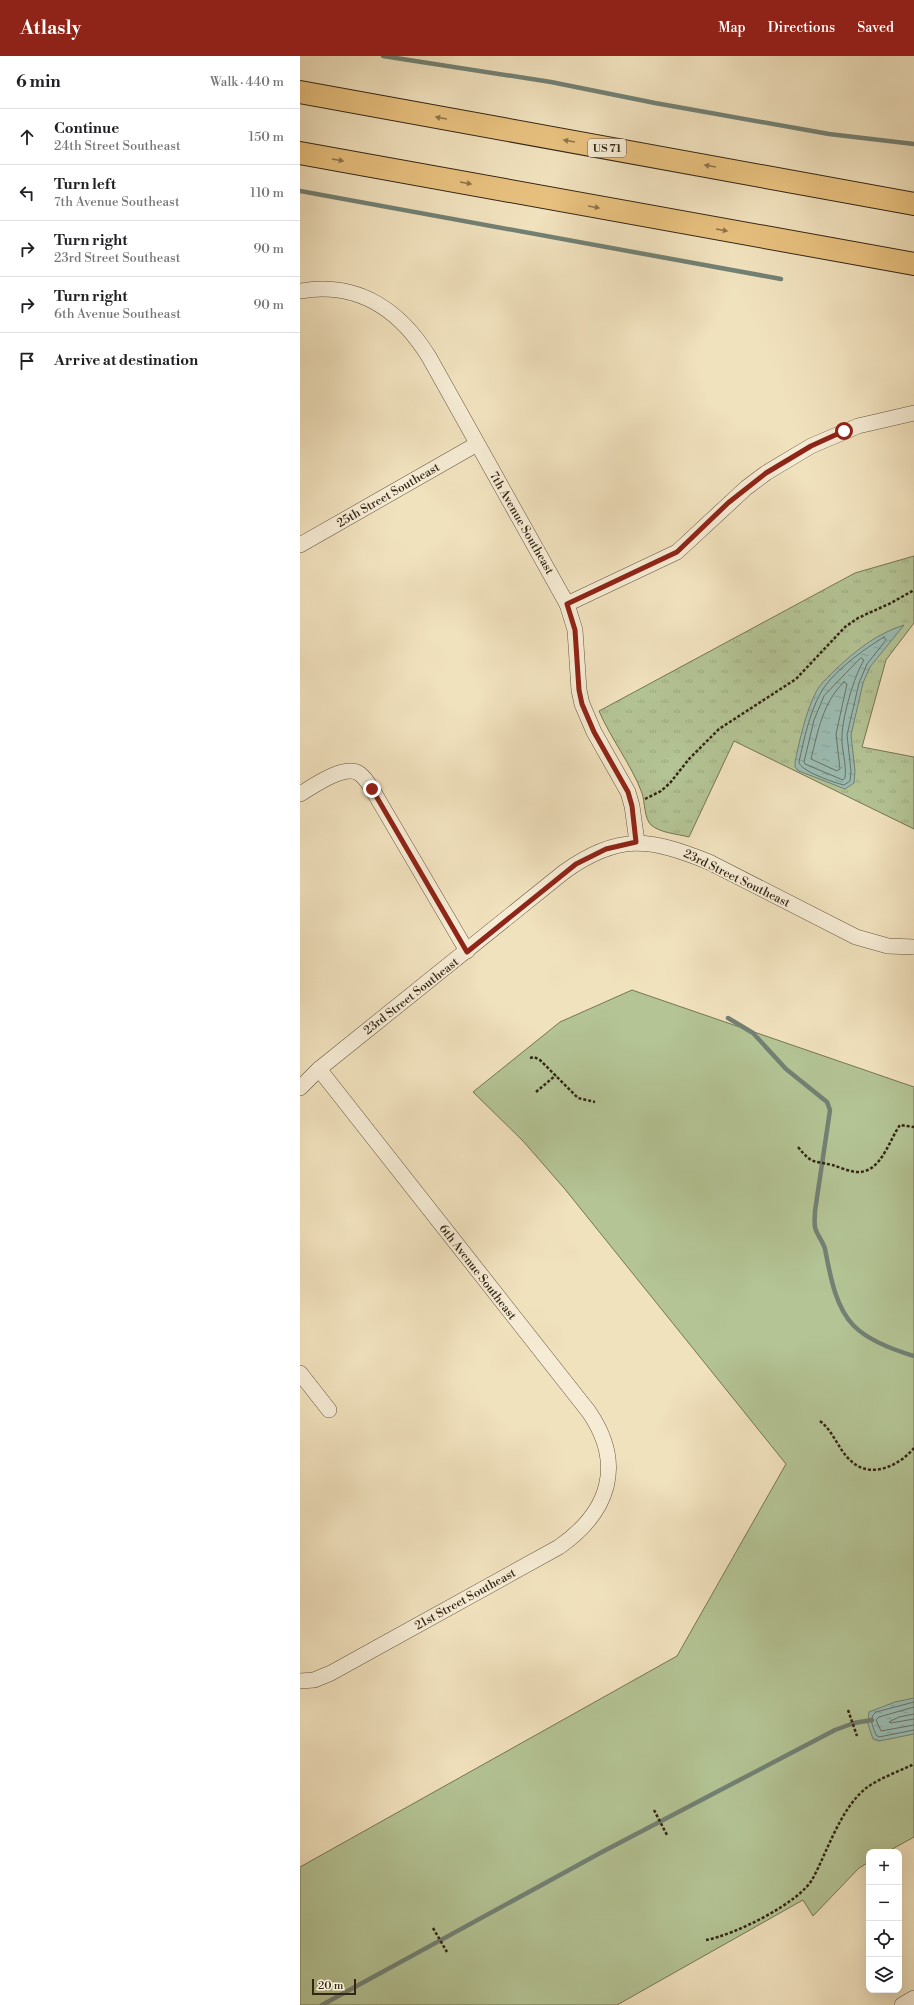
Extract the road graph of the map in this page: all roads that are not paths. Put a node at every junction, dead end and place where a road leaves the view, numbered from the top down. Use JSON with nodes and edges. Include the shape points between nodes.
{"nodes":[{"id":1,"x":300,"y":92,"type":"edge"},
{"id":2,"x":300,"y":154,"type":"edge"},
{"id":3,"x":734,"y":171,"type":"junction"},
{"id":4,"x":914,"y":193,"type":"edge"},
{"id":5,"x":914,"y":204,"type":"edge"},
{"id":6,"x":914,"y":264,"type":"edge"},
{"id":7,"x":300,"y":291,"type":"edge"},
{"id":8,"x":914,"y":413,"type":"edge"},
{"id":9,"x":477,"y":444,"type":"junction"},
{"id":10,"x":300,"y":545,"type":"edge"},
{"id":11,"x":567,"y":604,"type":"junction"},
{"id":12,"x":300,"y":794,"type":"edge"},
{"id":13,"x":636,"y":842,"type":"junction"},
{"id":14,"x":914,"y":946,"type":"edge"},
{"id":15,"x":467,"y":952,"type":"junction"},
{"id":16,"x":319,"y":1069,"type":"junction"},
{"id":17,"x":300,"y":1088,"type":"edge"},
{"id":18,"x":300,"y":1373,"type":"edge"},
{"id":19,"x":329,"y":1410,"type":"dead end"},
{"id":20,"x":606,"y":1488,"type":"joint"},
{"id":21,"x":300,"y":1681,"type":"edge"},
{"id":22,"x":914,"y":1998,"type":"edge"},
{"id":23,"x":902,"y":2005,"type":"edge"}],
"edges":[{"from":3,"to":1,"type":"highway","number":"US 71","one_way":true},
{"from":2,"to":6,"type":"highway","one_way":true},
{"from":3,"to":4,"type":"highway"},
{"from":3,"to":5,"type":"highway","number":"US 71"},
{"from":7,"to":9,"type":"street","name":"7th Avenue Southeast","via":[[325,289],[353,294],[378,304],[403,322],[429,357]]},
{"from":8,"to":11,"type":"street","via":[[864,424],[811,446],[746,488],[677,552]]},
{"from":9,"to":10,"type":"street","name":"25th Street Southeast"},
{"from":9,"to":11,"type":"street","name":"7th Avenue Southeast"},
{"from":11,"to":13,"type":"street","name":"7th Avenue Southeast","via":[[575,630],[582,704],[594,732],[622,780],[632,806]]},
{"from":12,"to":15,"type":"street","via":[[339,773],[353,771],[360,774],[372,789]]},
{"from":13,"to":14,"type":"street","name":"23rd Street Southeast","via":[[670,848],[709,862],[842,931],[866,940],[888,946]]},
{"from":13,"to":15,"type":"street","name":"23rd Street Southeast","via":[[602,850],[576,864]]},
{"from":15,"to":16,"type":"street","name":"23rd Street Southeast"},
{"from":16,"to":17,"type":"street","name":"23rd Street Southeast"},
{"from":16,"to":20,"type":"street","name":"6th Avenue Southeast","via":[[592,1418],[601,1432],[607,1458]]},
{"from":18,"to":19,"type":"street"},
{"from":20,"to":21,"type":"street","name":"21st Street Southeast","via":[[592,1517],[576,1535],[559,1546],[331,1673],[314,1680]]},
{"from":22,"to":23,"type":"street"}]}
